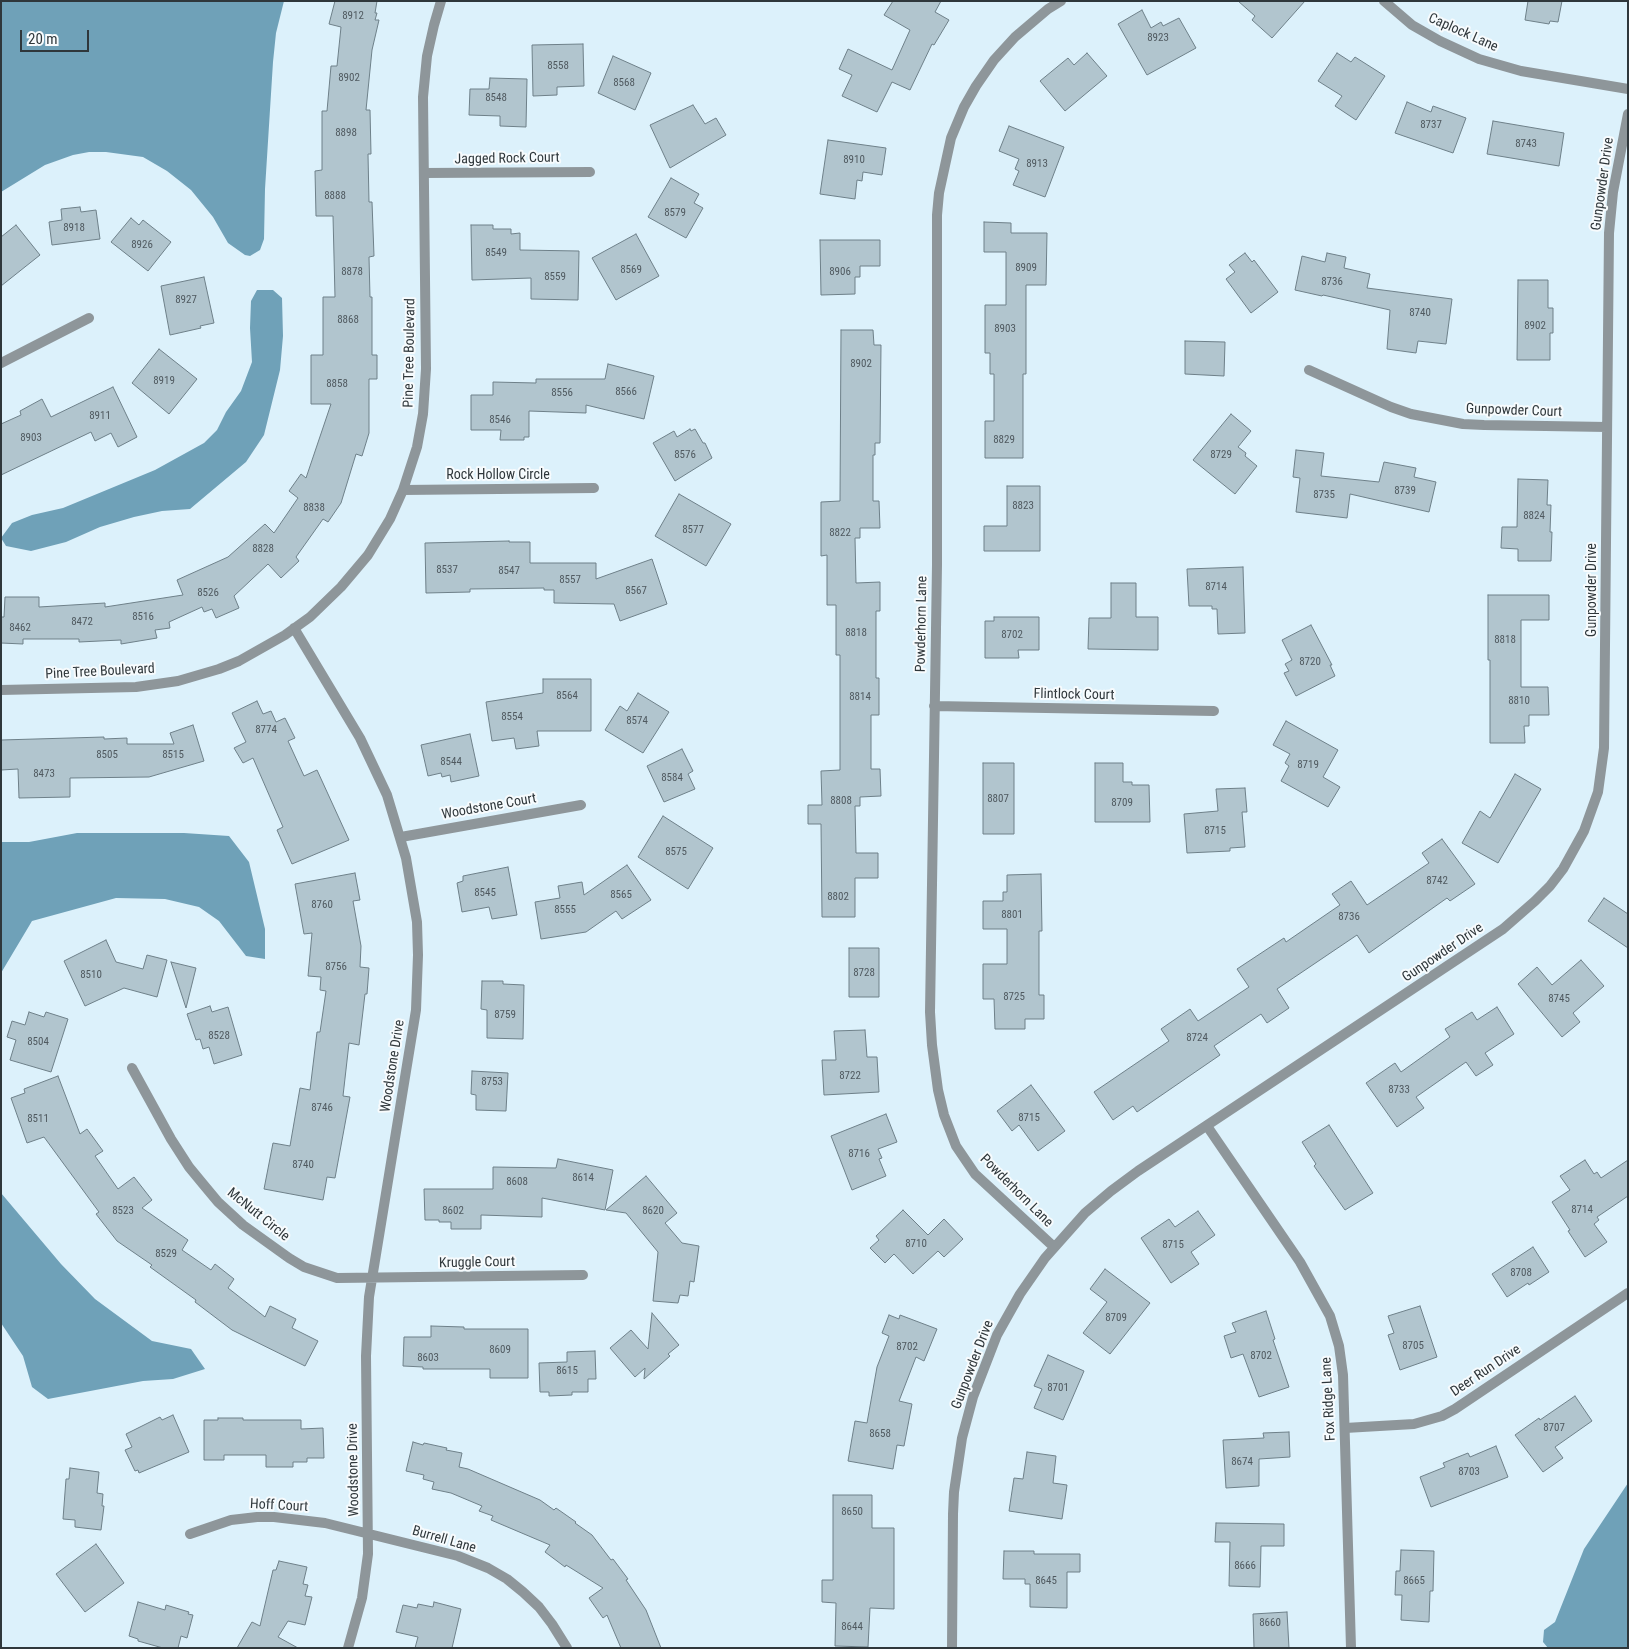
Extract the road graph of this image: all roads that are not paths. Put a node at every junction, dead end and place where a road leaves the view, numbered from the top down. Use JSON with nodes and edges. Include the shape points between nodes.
{"nodes":[{"id":1,"x":441,"y":1,"type":"edge"},
{"id":2,"x":1061,"y":1,"type":"edge"},
{"id":3,"x":1384,"y":1,"type":"edge"},
{"id":4,"x":1628,"y":89,"type":"edge"},
{"id":5,"x":1628,"y":114,"type":"edge"},
{"id":6,"x":590,"y":172,"type":"dead end"},
{"id":7,"x":424,"y":173,"type":"junction"},
{"id":8,"x":89,"y":318,"type":"dead end"},
{"id":9,"x":1,"y":363,"type":"edge"},
{"id":10,"x":1310,"y":370,"type":"dead end"},
{"id":11,"x":1607,"y":427,"type":"junction"},
{"id":12,"x":594,"y":488,"type":"dead end"},
{"id":13,"x":403,"y":490,"type":"junction"},
{"id":14,"x":294,"y":628,"type":"junction"},
{"id":15,"x":1,"y":690,"type":"edge"},
{"id":16,"x":934,"y":706,"type":"junction"},
{"id":17,"x":1214,"y":711,"type":"dead end"},
{"id":18,"x":581,"y":805,"type":"dead end"},
{"id":19,"x":401,"y":837,"type":"junction"},
{"id":20,"x":132,"y":1068,"type":"dead end"},
{"id":21,"x":1207,"y":1126,"type":"junction"},
{"id":22,"x":1054,"y":1247,"type":"junction"},
{"id":23,"x":584,"y":1275,"type":"dead end"},
{"id":24,"x":372,"y":1278,"type":"junction"},
{"id":25,"x":1628,"y":1293,"type":"edge"},
{"id":26,"x":1345,"y":1428,"type":"junction"},
{"id":27,"x":190,"y":1534,"type":"dead end"},
{"id":28,"x":368,"y":1534,"type":"junction"},
{"id":29,"x":348,"y":1648,"type":"edge"},
{"id":30,"x":567,"y":1648,"type":"edge"},
{"id":31,"x":952,"y":1648,"type":"edge"},
{"id":32,"x":1351,"y":1648,"type":"edge"}],
"edges":[{"from":1,"to":7,"type":"street","name":"Pine Tree Boulevard","via":[[424,76]]},
{"from":2,"to":16,"type":"street","name":"Powderhorn Lane","via":[[1015,37],[988,69],[961,114],[943,170],[937,216]]},
{"from":3,"to":4,"type":"street","name":"Caplock Lane","via":[[1412,25],[1479,59],[1520,72]]},
{"from":5,"to":11,"type":"street","name":"Gunpowder Drive","via":[[1609,226]]},
{"from":6,"to":7,"type":"street","name":"Jagged Rock Court"},
{"from":7,"to":13,"type":"street","name":"Pine Tree Boulevard","via":[[425,391],[418,441]]},
{"from":8,"to":9,"type":"street"},
{"from":10,"to":11,"type":"street","name":"Gunpowder Court","via":[[1418,416],[1463,424]]},
{"from":11,"to":21,"type":"street","name":"Gunpowder Drive","via":[[1604,748],[1595,802],[1563,869],[1535,901],[1503,929]]},
{"from":12,"to":13,"type":"street","name":"Rock Hollow Circle"},
{"from":13,"to":14,"type":"street","name":"Pine Tree Boulevard","via":[[390,519],[362,564],[319,610]]},
{"from":14,"to":15,"type":"street","name":"Pine Tree Boulevard","via":[[238,661],[178,681],[136,687]]},
{"from":14,"to":19,"type":"street","name":"Woodstone Drive","via":[[360,738],[387,796]]},
{"from":16,"to":17,"type":"street","name":"Flintlock Court"},
{"from":16,"to":22,"type":"street","name":"Powderhorn Lane","via":[[930,1026],[944,1115],[956,1146],[975,1174]]},
{"from":18,"to":19,"type":"street","name":"Woodstone Court"},
{"from":19,"to":24,"type":"street","name":"Woodstone Drive","via":[[416,915],[418,988]]},
{"from":20,"to":24,"type":"street","name":"McNutt Circle","via":[[183,1158],[234,1217],[304,1267],[337,1278]]},
{"from":21,"to":22,"type":"street","name":"Gunpowder Drive","via":[[1110,1191]]},
{"from":21,"to":26,"type":"street","name":"Fox Ridge Lane","via":[[1300,1262],[1330,1316],[1340,1352]]},
{"from":22,"to":31,"type":"street","name":"Gunpowder Drive","via":[[1020,1294],[997,1335],[980,1376],[964,1431],[953,1514]]},
{"from":23,"to":24,"type":"street","name":"Kruggle Court"},
{"from":24,"to":28,"type":"street","name":"Woodstone Drive","via":[[366,1356]]},
{"from":25,"to":26,"type":"street","name":"Deer Run Drive","via":[[1442,1416],[1414,1424]]},
{"from":26,"to":32,"type":"street","name":"Fox Ridge Lane"},
{"from":27,"to":28,"type":"street","name":"Hoff Court","via":[[230,1520],[256,1517],[325,1523]]},
{"from":28,"to":29,"type":"street","name":"Woodstone Drive","via":[[366,1577]]},
{"from":28,"to":30,"type":"street","name":"Burrell Lane","via":[[458,1556],[494,1571],[539,1607]]}]}
